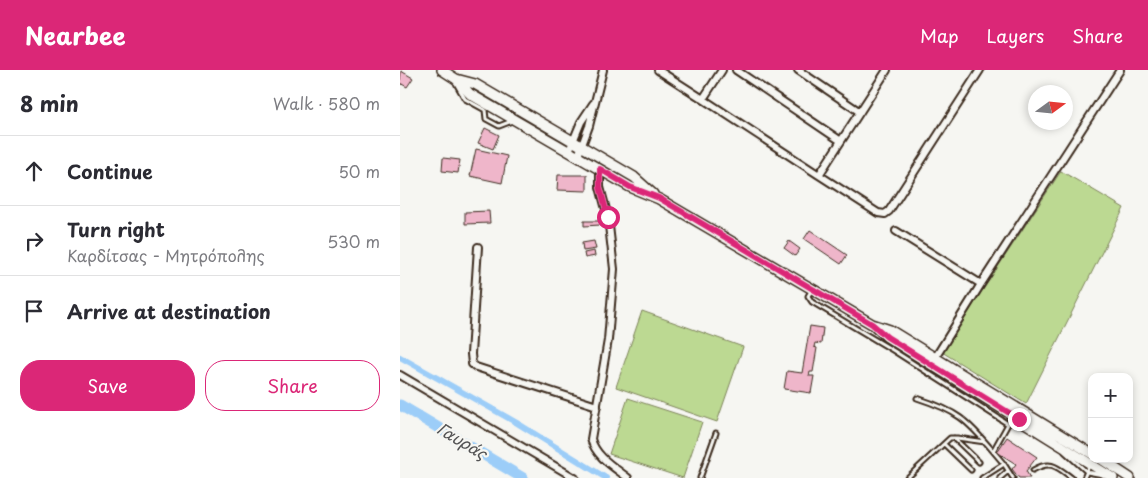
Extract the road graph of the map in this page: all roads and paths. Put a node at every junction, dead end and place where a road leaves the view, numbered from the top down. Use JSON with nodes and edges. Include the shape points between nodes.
{"nodes":[{"id":1,"x":442,"y":70,"type":"edge"},
{"id":2,"x":603,"y":70,"type":"edge"},
{"id":3,"x":658,"y":70,"type":"edge"},
{"id":4,"x":722,"y":70,"type":"edge"},
{"id":5,"x":736,"y":70,"type":"edge"},
{"id":6,"x":799,"y":70,"type":"edge"},
{"id":7,"x":887,"y":70,"type":"edge"},
{"id":8,"x":980,"y":70,"type":"edge"},
{"id":9,"x":1120,"y":70,"type":"edge"},
{"id":10,"x":454,"y":77,"type":"junction"},
{"id":11,"x":703,"y":99,"type":"junction"},
{"id":12,"x":595,"y":101,"type":"junction"},
{"id":13,"x":484,"y":106,"type":"junction"},
{"id":14,"x":860,"y":112,"type":"junction"},
{"id":15,"x":515,"y":120,"type":"junction"},
{"id":16,"x":841,"y":141,"type":"junction"},
{"id":17,"x":573,"y":142,"type":"junction"},
{"id":18,"x":569,"y":151,"type":"junction"},
{"id":19,"x":580,"y":152,"type":"junction"},
{"id":20,"x":600,"y":169,"type":"junction"},
{"id":21,"x":819,"y":175,"type":"junction"},
{"id":22,"x":659,"y":198,"type":"junction"},
{"id":23,"x":896,"y":231,"type":"dead end"},
{"id":24,"x":478,"y":247,"type":"dead end"},
{"id":25,"x":981,"y":284,"type":"junction"},
{"id":26,"x":812,"y":289,"type":"junction"},
{"id":27,"x":872,"y":324,"type":"junction"},
{"id":28,"x":936,"y":358,"type":"junction"},
{"id":29,"x":400,"y":375,"type":"edge"},
{"id":30,"x":957,"y":380,"type":"junction"},
{"id":31,"x":966,"y":386,"type":"junction"},
{"id":32,"x":917,"y":398,"type":"dead end"},
{"id":33,"x":597,"y":406,"type":"junction"},
{"id":34,"x":1006,"y":411,"type":"junction"},
{"id":35,"x":1019,"y":419,"type":"junction"},
{"id":36,"x":1008,"y":424,"type":"junction"},
{"id":37,"x":716,"y":433,"type":"dead end"},
{"id":38,"x":953,"y":438,"type":"junction"},
{"id":39,"x":986,"y":442,"type":"junction"},
{"id":40,"x":944,"y":444,"type":"junction"},
{"id":41,"x":993,"y":451,"type":"junction"},
{"id":42,"x":1088,"y":461,"type":"edge"},
{"id":43,"x":1088,"y":461,"type":"edge"},
{"id":44,"x":978,"y":462,"type":"dead end"},
{"id":45,"x":1090,"y":463,"type":"edge"},
{"id":46,"x":1091,"y":463,"type":"edge"},
{"id":47,"x":1106,"y":463,"type":"edge"},
{"id":48,"x":1004,"y":464,"type":"junction"},
{"id":49,"x":971,"y":470,"type":"dead end"},
{"id":50,"x":1032,"y":470,"type":"dead end"},
{"id":51,"x":1008,"y":472,"type":"junction"},
{"id":52,"x":1111,"y":477,"type":"edge"},
{"id":53,"x":575,"y":478,"type":"edge"},
{"id":54,"x":628,"y":478,"type":"edge"},
{"id":55,"x":700,"y":478,"type":"edge"},
{"id":56,"x":907,"y":478,"type":"edge"},
{"id":57,"x":982,"y":478,"type":"edge"},
{"id":58,"x":1000,"y":478,"type":"edge"},
{"id":59,"x":1013,"y":478,"type":"edge"},
{"id":60,"x":1072,"y":478,"type":"edge"},
{"id":61,"x":1084,"y":478,"type":"edge"},
{"id":62,"x":1130,"y":478,"type":"edge"}],
"edges":[{"from":1,"to":10,"type":"main road"},
{"from":2,"to":12,"type":"street"},
{"from":3,"to":11,"type":"street"},
{"from":4,"to":11,"type":"street"},
{"from":5,"to":16,"type":"street"},
{"from":6,"to":14,"type":"street"},
{"from":7,"to":14,"type":"street"},
{"from":8,"to":21,"type":"street","via":[[885,214],[878,213]]},
{"from":9,"to":25,"type":"street"},
{"from":10,"to":13,"type":"main road"},
{"from":10,"to":17,"type":"main road","via":[[475,84]]},
{"from":11,"to":21,"type":"street"},
{"from":12,"to":17,"type":"street"},
{"from":12,"to":19,"type":"street"},
{"from":13,"to":15,"type":"main road"},
{"from":13,"to":15,"type":"lane","via":[[486,119],[499,126]]},
{"from":14,"to":16,"type":"street"},
{"from":15,"to":18,"type":"main road"},
{"from":16,"to":21,"type":"street"},
{"from":17,"to":18,"type":"street"},
{"from":17,"to":19,"type":"main road"},
{"from":18,"to":19,"type":"main road"},
{"from":19,"to":20,"type":"main road"},
{"from":19,"to":22,"type":"main road","via":[[634,177]]},
{"from":20,"to":22,"type":"main road","via":[[630,187]]},
{"from":20,"to":33,"type":"street","via":[[614,269],[610,328]]},
{"from":22,"to":26,"type":"main road"},
{"from":23,"to":25,"type":"street"},
{"from":24,"to":33,"type":"street","via":[[472,364]]},
{"from":25,"to":28,"type":"street"},
{"from":26,"to":27,"type":"main road"},
{"from":26,"to":30,"type":"lane","via":[[808,296],[810,300]]},
{"from":27,"to":28,"type":"main road","via":[[890,330]]},
{"from":27,"to":30,"type":"main road","via":[[887,337]]},
{"from":28,"to":30,"type":"main road"},
{"from":29,"to":53,"type":"street"},
{"from":30,"to":31,"type":"main road"},
{"from":31,"to":34,"type":"main road"},
{"from":31,"to":36,"type":"lane"},
{"from":31,"to":42,"type":"main road"},
{"from":32,"to":39,"type":"lane","via":[[957,414]]},
{"from":33,"to":54,"type":"street","via":[[591,432],[593,445],[602,458]]},
{"from":34,"to":35,"type":"main road"},
{"from":34,"to":36,"type":"lane"},
{"from":35,"to":36,"type":"lane"},
{"from":35,"to":43,"type":"main road"},
{"from":36,"to":41,"type":"lane"},
{"from":37,"to":55,"type":"lane"},
{"from":38,"to":39,"type":"lane"},
{"from":38,"to":40,"type":"lane"},
{"from":38,"to":44,"type":"lane"},
{"from":39,"to":41,"type":"lane"},
{"from":40,"to":49,"type":"lane"},
{"from":40,"to":56,"type":"lane"},
{"from":41,"to":48,"type":"lane"},
{"from":45,"to":61,"type":"lane"},
{"from":46,"to":52,"type":"main road"},
{"from":47,"to":62,"type":"main road"},
{"from":48,"to":51,"type":"lane"},
{"from":48,"to":57,"type":"lane"},
{"from":50,"to":60,"type":"lane","via":[[1049,464]]},
{"from":51,"to":58,"type":"lane"},
{"from":51,"to":59,"type":"lane"}]}
